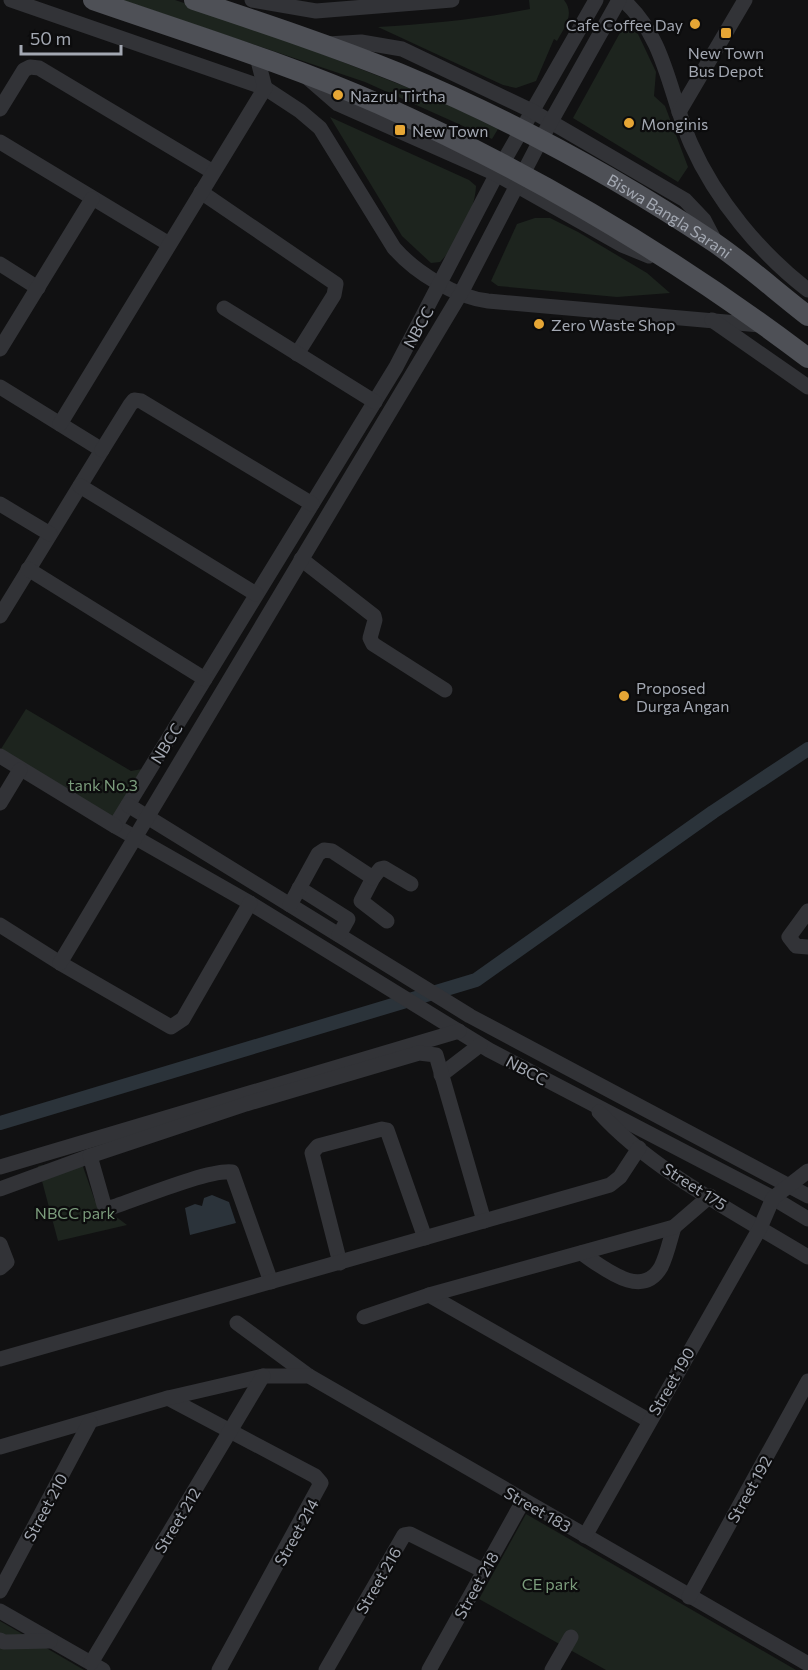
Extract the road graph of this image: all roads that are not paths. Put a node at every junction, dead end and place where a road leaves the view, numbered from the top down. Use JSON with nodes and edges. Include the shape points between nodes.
{"nodes":[{"id":1,"x":11,"y":0,"type":"edge"},
{"id":2,"x":93,"y":0,"type":"edge"},
{"id":3,"x":194,"y":0,"type":"edge"},
{"id":4,"x":252,"y":0,"type":"edge"},
{"id":5,"x":452,"y":0,"type":"edge"},
{"id":6,"x":596,"y":0,"type":"edge"},
{"id":7,"x":621,"y":0,"type":"edge"},
{"id":8,"x":745,"y":0,"type":"edge"},
{"id":9,"x":426,"y":2,"type":"edge"},
{"id":10,"x":325,"y":44,"type":"junction"},
{"id":11,"x":257,"y":57,"type":"junction"},
{"id":12,"x":265,"y":88,"type":"junction"},
{"id":13,"x":0,"y":109,"type":"edge"},
{"id":14,"x":532,"y":111,"type":"junction"},
{"id":15,"x":679,"y":112,"type":"junction"},
{"id":16,"x":551,"y":122,"type":"junction"},
{"id":17,"x":521,"y":130,"type":"junction"},
{"id":18,"x":540,"y":141,"type":"junction"},
{"id":19,"x":0,"y":142,"type":"edge"},
{"id":20,"x":499,"y":169,"type":"junction"},
{"id":21,"x":213,"y":172,"type":"junction"},
{"id":22,"x":521,"y":181,"type":"junction"},
{"id":23,"x":201,"y":192,"type":"junction"},
{"id":24,"x":92,"y":198,"type":"junction"},
{"id":25,"x":169,"y":244,"type":"junction"},
{"id":26,"x":717,"y":244,"type":"junction"},
{"id":27,"x":0,"y":264,"type":"edge"},
{"id":28,"x":442,"y":283,"type":"junction"},
{"id":29,"x":38,"y":288,"type":"junction"},
{"id":30,"x":808,"y":290,"type":"edge"},
{"id":31,"x":462,"y":293,"type":"junction"},
{"id":32,"x":224,"y":308,"type":"dead end"},
{"id":33,"x":808,"y":316,"type":"edge"},
{"id":34,"x":710,"y":319,"type":"junction"},
{"id":35,"x":766,"y":327,"type":"junction"},
{"id":36,"x":0,"y":349,"type":"edge"},
{"id":37,"x":297,"y":354,"type":"junction"},
{"id":38,"x":808,"y":358,"type":"edge"},
{"id":39,"x":0,"y":387,"type":"edge"},
{"id":40,"x":808,"y":387,"type":"edge"},
{"id":41,"x":375,"y":402,"type":"junction"},
{"id":42,"x":60,"y":424,"type":"junction"},
{"id":43,"x":102,"y":450,"type":"junction"},
{"id":44,"x":80,"y":486,"type":"junction"},
{"id":45,"x":0,"y":504,"type":"edge"},
{"id":46,"x":312,"y":504,"type":"junction"},
{"id":47,"x":50,"y":534,"type":"junction"},
{"id":48,"x":301,"y":559,"type":"junction"},
{"id":49,"x":28,"y":569,"type":"junction"},
{"id":50,"x":256,"y":594,"type":"junction"},
{"id":51,"x":0,"y":616,"type":"edge"},
{"id":52,"x":205,"y":679,"type":"junction"},
{"id":53,"x":445,"y":690,"type":"dead end"},
{"id":54,"x":0,"y":756,"type":"edge"},
{"id":55,"x":20,"y":770,"type":"junction"},
{"id":56,"x":0,"y":803,"type":"edge"},
{"id":57,"x":128,"y":805,"type":"junction"},
{"id":58,"x":147,"y":816,"type":"junction"},
{"id":59,"x":115,"y":826,"type":"junction"},
{"id":60,"x":135,"y":837,"type":"junction"},
{"id":61,"x":373,"y":878,"type":"junction"},
{"id":62,"x":411,"y":884,"type":"dead end"},
{"id":63,"x":299,"y":888,"type":"junction"},
{"id":64,"x":250,"y":903,"type":"junction"},
{"id":65,"x":290,"y":905,"type":"junction"},
{"id":66,"x":808,"y":911,"type":"edge"},
{"id":67,"x":387,"y":921,"type":"dead end"},
{"id":68,"x":0,"y":925,"type":"edge"},
{"id":69,"x":339,"y":935,"type":"junction"},
{"id":70,"x":808,"y":947,"type":"edge"},
{"id":71,"x":60,"y":963,"type":"junction"},
{"id":72,"x":438,"y":997,"type":"junction"},
{"id":73,"x":425,"y":1010,"type":"junction"},
{"id":74,"x":455,"y":1029,"type":"junction"},
{"id":75,"x":480,"y":1045,"type":"junction"},
{"id":76,"x":441,"y":1075,"type":"junction"},
{"id":77,"x":592,"y":1104,"type":"junction"},
{"id":78,"x":639,"y":1148,"type":"junction"},
{"id":79,"x":90,"y":1156,"type":"junction"},
{"id":80,"x":0,"y":1167,"type":"edge"},
{"id":81,"x":808,"y":1171,"type":"edge"},
{"id":82,"x":789,"y":1184,"type":"junction"},
{"id":83,"x":0,"y":1189,"type":"edge"},
{"id":84,"x":710,"y":1196,"type":"junction"},
{"id":85,"x":808,"y":1196,"type":"edge"},
{"id":86,"x":773,"y":1198,"type":"junction"},
{"id":87,"x":808,"y":1219,"type":"edge"},
{"id":88,"x":484,"y":1221,"type":"junction"},
{"id":89,"x":674,"y":1227,"type":"junction"},
{"id":90,"x":760,"y":1228,"type":"junction"},
{"id":91,"x":425,"y":1238,"type":"junction"},
{"id":92,"x":0,"y":1244,"type":"edge"},
{"id":93,"x":581,"y":1253,"type":"junction"},
{"id":94,"x":808,"y":1257,"type":"edge"},
{"id":95,"x":340,"y":1263,"type":"junction"},
{"id":96,"x":0,"y":1268,"type":"edge"},
{"id":97,"x":271,"y":1282,"type":"junction"},
{"id":98,"x":429,"y":1295,"type":"junction"},
{"id":99,"x":364,"y":1317,"type":"dead end"},
{"id":100,"x":237,"y":1323,"type":"dead end"},
{"id":101,"x":0,"y":1359,"type":"edge"},
{"id":102,"x":262,"y":1376,"type":"junction"},
{"id":103,"x":309,"y":1376,"type":"junction"},
{"id":104,"x":808,"y":1381,"type":"edge"},
{"id":105,"x":168,"y":1398,"type":"junction"},
{"id":106,"x":648,"y":1420,"type":"junction"},
{"id":107,"x":90,"y":1422,"type":"junction"},
{"id":108,"x":231,"y":1430,"type":"junction"},
{"id":109,"x":0,"y":1447,"type":"edge"},
{"id":110,"x":524,"y":1501,"type":"junction"},
{"id":111,"x":585,"y":1536,"type":"junction"},
{"id":112,"x":484,"y":1570,"type":"junction"},
{"id":113,"x":0,"y":1592,"type":"edge"},
{"id":114,"x":689,"y":1597,"type":"junction"},
{"id":115,"x":0,"y":1611,"type":"edge"},
{"id":116,"x":571,"y":1638,"type":"dead end"},
{"id":117,"x":2,"y":1641,"type":"edge"},
{"id":118,"x":51,"y":1641,"type":"junction"},
{"id":119,"x":806,"y":1657,"type":"edge"},
{"id":120,"x":97,"y":1666,"type":"edge"},
{"id":121,"x":219,"y":1670,"type":"edge"},
{"id":122,"x":326,"y":1670,"type":"edge"},
{"id":123,"x":429,"y":1670,"type":"edge"},
{"id":124,"x":552,"y":1670,"type":"edge"}],
"edges":[{"from":1,"to":12,"type":"street"},
{"from":2,"to":11,"type":"main road"},
{"from":3,"to":10,"type":"main road","name":"Biswa Bangla Sarani"},
{"from":4,"to":9,"type":"street","via":[[316,11]]},
{"from":5,"to":9,"type":"street"},
{"from":6,"to":14,"type":"street","name":"NBCC"},
{"from":7,"to":15,"type":"street","via":[[638,15],[656,45]]},
{"from":7,"to":16,"type":"street"},
{"from":8,"to":15,"type":"street"},
{"from":10,"to":14,"type":"street","via":[[361,42],[402,49]]},
{"from":10,"to":17,"type":"main road","name":"Biswa Bangla Sarani"},
{"from":11,"to":12,"type":"street"},
{"from":11,"to":20,"type":"main road","via":[[378,104]]},
{"from":12,"to":21,"type":"street"},
{"from":12,"to":28,"type":"street","via":[[320,128],[394,248],[406,261]]},
{"from":13,"to":21,"type":"street","via":[[24,70],[39,68]]},
{"from":14,"to":16,"type":"street"},
{"from":14,"to":17,"type":"street","name":"NBCC"},
{"from":15,"to":30,"type":"street","via":[[701,162],[730,208],[771,257]]},
{"from":16,"to":18,"type":"street"},
{"from":16,"to":26,"type":"street","via":[[685,200],[704,220]]},
{"from":17,"to":18,"type":"main road","name":"Biswa Bangla Sarani"},
{"from":17,"to":20,"type":"street","name":"NBCC"},
{"from":18,"to":22,"type":"street"},
{"from":18,"to":26,"type":"main road","name":"Biswa Bangla Sarani"},
{"from":19,"to":24,"type":"street"},
{"from":20,"to":22,"type":"main road"},
{"from":20,"to":28,"type":"street","name":"NBCC"},
{"from":21,"to":23,"type":"street"},
{"from":22,"to":31,"type":"street"},
{"from":22,"to":35,"type":"main road","via":[[691,274]]},
{"from":23,"to":25,"type":"street"},
{"from":23,"to":37,"type":"street","via":[[336,284],[334,295]]},
{"from":24,"to":25,"type":"street"},
{"from":24,"to":29,"type":"street"},
{"from":25,"to":42,"type":"street"},
{"from":26,"to":33,"type":"main road","name":"Biswa Bangla Sarani"},
{"from":27,"to":29,"type":"street"},
{"from":28,"to":31,"type":"street"},
{"from":28,"to":41,"type":"street","name":"NBCC"},
{"from":29,"to":36,"type":"street"},
{"from":31,"to":34,"type":"street","via":[[488,301]]},
{"from":31,"to":48,"type":"street"},
{"from":32,"to":37,"type":"street"},
{"from":34,"to":35,"type":"street"},
{"from":34,"to":40,"type":"street"},
{"from":35,"to":38,"type":"main road"},
{"from":37,"to":41,"type":"street"},
{"from":39,"to":42,"type":"street"},
{"from":41,"to":46,"type":"street","name":"NBCC"},
{"from":42,"to":43,"type":"street"},
{"from":43,"to":44,"type":"street"},
{"from":43,"to":46,"type":"street","via":[[130,405],[134,400],[141,401]]},
{"from":44,"to":47,"type":"street"},
{"from":44,"to":50,"type":"street"},
{"from":45,"to":47,"type":"street"},
{"from":46,"to":50,"type":"street","name":"NBCC"},
{"from":47,"to":49,"type":"street"},
{"from":48,"to":53,"type":"street","via":[[374,616],[370,638],[373,644]]},
{"from":48,"to":58,"type":"street"},
{"from":49,"to":51,"type":"street"},
{"from":49,"to":52,"type":"street"},
{"from":50,"to":52,"type":"street","name":"NBCC"},
{"from":52,"to":57,"type":"street","name":"NBCC"},
{"from":54,"to":55,"type":"street"},
{"from":55,"to":56,"type":"street"},
{"from":55,"to":59,"type":"street"},
{"from":57,"to":58,"type":"street"},
{"from":57,"to":59,"type":"street","name":"NBCC"},
{"from":58,"to":60,"type":"street"},
{"from":58,"to":65,"type":"street"},
{"from":59,"to":60,"type":"street","name":"NBCC"},
{"from":60,"to":64,"type":"street","name":"NBCC"},
{"from":60,"to":71,"type":"street"},
{"from":61,"to":62,"type":"street","via":[[384,868]]},
{"from":61,"to":63,"type":"street","via":[[332,851],[324,850]]},
{"from":61,"to":67,"type":"street","via":[[361,902]]},
{"from":63,"to":65,"type":"street"},
{"from":63,"to":69,"type":"street","via":[[348,919]]},
{"from":64,"to":71,"type":"street","via":[[183,1019],[171,1027]]},
{"from":64,"to":73,"type":"street","name":"NBCC"},
{"from":65,"to":69,"type":"street"},
{"from":66,"to":70,"type":"street","via":[[789,937],[796,946]]},
{"from":68,"to":71,"type":"street"},
{"from":69,"to":72,"type":"street"},
{"from":72,"to":73,"type":"street"},
{"from":72,"to":82,"type":"street"},
{"from":73,"to":74,"type":"street","name":"NBCC"},
{"from":74,"to":75,"type":"street","name":"NBCC"},
{"from":74,"to":80,"type":"street"},
{"from":75,"to":76,"type":"street"},
{"from":75,"to":77,"type":"street","name":"NBCC"},
{"from":76,"to":79,"type":"street","via":[[435,1055],[419,1053],[246,1104]]},
{"from":76,"to":88,"type":"street"},
{"from":77,"to":78,"type":"street","name":"Street 175","via":[[620,1135]]},
{"from":77,"to":86,"type":"street","name":"NBCC"},
{"from":78,"to":84,"type":"street","name":"Street 175"},
{"from":78,"to":88,"type":"street","via":[[610,1185]]},
{"from":79,"to":83,"type":"street"},
{"from":79,"to":97,"type":"street","via":[[104,1205],[110,1208],[176,1185],[232,1172]]},
{"from":81,"to":82,"type":"street"},
{"from":82,"to":85,"type":"street"},
{"from":82,"to":86,"type":"street"},
{"from":84,"to":89,"type":"street"},
{"from":84,"to":90,"type":"street","name":"Street 175"},
{"from":86,"to":87,"type":"street","name":"NBCC"},
{"from":86,"to":90,"type":"street","name":"Street 190"},
{"from":88,"to":91,"type":"street"},
{"from":89,"to":93,"type":"street"},
{"from":89,"to":93,"type":"street","via":[[661,1266],[652,1278],[639,1283],[623,1279]]},
{"from":90,"to":94,"type":"street","name":"Street 175"},
{"from":90,"to":106,"type":"street","name":"Street 190"},
{"from":91,"to":95,"type":"street"},
{"from":91,"to":95,"type":"street","via":[[387,1130],[318,1146],[312,1153]]},
{"from":92,"to":96,"type":"street","via":[[7,1262]]},
{"from":93,"to":98,"type":"street"},
{"from":95,"to":97,"type":"street"},
{"from":97,"to":101,"type":"street"},
{"from":98,"to":99,"type":"street"},
{"from":98,"to":106,"type":"street"},
{"from":100,"to":103,"type":"street","name":"Street 183"},
{"from":102,"to":103,"type":"street"},
{"from":102,"to":105,"type":"street"},
{"from":102,"to":108,"type":"street","name":"Street 212"},
{"from":103,"to":110,"type":"street","name":"Street 183"},
{"from":104,"to":114,"type":"street","name":"Street 192"},
{"from":105,"to":107,"type":"street"},
{"from":105,"to":108,"type":"street","name":"Street 214"},
{"from":106,"to":111,"type":"street","name":"Street 190"},
{"from":107,"to":109,"type":"street"},
{"from":107,"to":113,"type":"street","name":"Street 210"},
{"from":108,"to":120,"type":"street","name":"Street 212"},
{"from":108,"to":121,"type":"street","name":"Street 214","via":[[321,1483]]},
{"from":110,"to":111,"type":"street","name":"Street 183"},
{"from":110,"to":112,"type":"street","name":"Street 218"},
{"from":111,"to":114,"type":"street","name":"Street 183"},
{"from":112,"to":122,"type":"street","name":"Street 216","via":[[410,1534],[404,1535]]},
{"from":112,"to":123,"type":"street","name":"Street 218"},
{"from":114,"to":119,"type":"street","name":"Street 183"},
{"from":115,"to":118,"type":"street"},
{"from":116,"to":124,"type":"street"},
{"from":117,"to":118,"type":"street"},
{"from":118,"to":120,"type":"street"}]}
